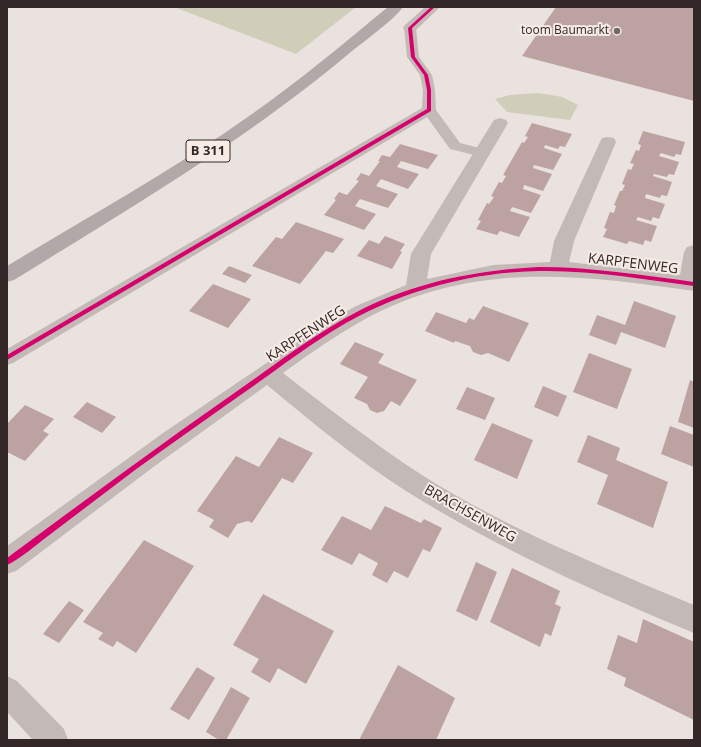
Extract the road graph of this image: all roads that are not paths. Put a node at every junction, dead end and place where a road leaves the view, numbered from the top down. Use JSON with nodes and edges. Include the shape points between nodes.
{"nodes":[{"id":1,"x":396,"y":7,"type":"edge"},
{"id":2,"x":433,"y":7,"type":"edge"},
{"id":3,"x":410,"y":28,"type":"joint"},
{"id":4,"x":428,"y":110,"type":"junction"},
{"id":5,"x":500,"y":123,"type":"dead end"},
{"id":6,"x":608,"y":142,"type":"dead end"},
{"id":7,"x":482,"y":153,"type":"junction"},
{"id":8,"x":694,"y":252,"type":"edge"},
{"id":9,"x":558,"y":268,"type":"junction"},
{"id":10,"x":7,"y":275,"type":"edge"},
{"id":11,"x":692,"y":284,"type":"edge"},
{"id":12,"x":414,"y":289,"type":"junction"},
{"id":13,"x":7,"y":358,"type":"edge"},
{"id":14,"x":268,"y":373,"type":"junction"},
{"id":15,"x":7,"y":562,"type":"edge"},
{"id":16,"x":694,"y":619,"type":"edge"},
{"id":17,"x":7,"y":691,"type":"edge"},
{"id":18,"x":53,"y":740,"type":"edge"}],
"edges":[{"from":1,"to":10,"type":"main road","number":"B 311","via":[[257,118],[186,166]]},
{"from":2,"to":3,"type":"street"},
{"from":3,"to":4,"type":"lane","via":[[413,57],[426,75],[429,90]]},
{"from":4,"to":7,"type":"lane","via":[[455,146]]},
{"from":4,"to":13,"type":"lane"},
{"from":5,"to":7,"type":"street"},
{"from":6,"to":9,"type":"street","via":[[564,241]]},
{"from":7,"to":12,"type":"street","via":[[421,254]]},
{"from":8,"to":11,"type":"street","name":"KARPFENWEG"},
{"from":9,"to":11,"type":"street","name":"KARPFENWEG"},
{"from":9,"to":12,"type":"street","name":"KARPFENWEG","via":[[475,275]]},
{"from":12,"to":14,"type":"street","name":"KARPFENWEG","via":[[342,322]]},
{"from":14,"to":15,"type":"street","name":"KARPFENWEG"},
{"from":14,"to":16,"type":"street","name":"BRACHSENWEG","via":[[344,434],[414,483],[496,530],[552,558]]},
{"from":17,"to":18,"type":"street"}]}
